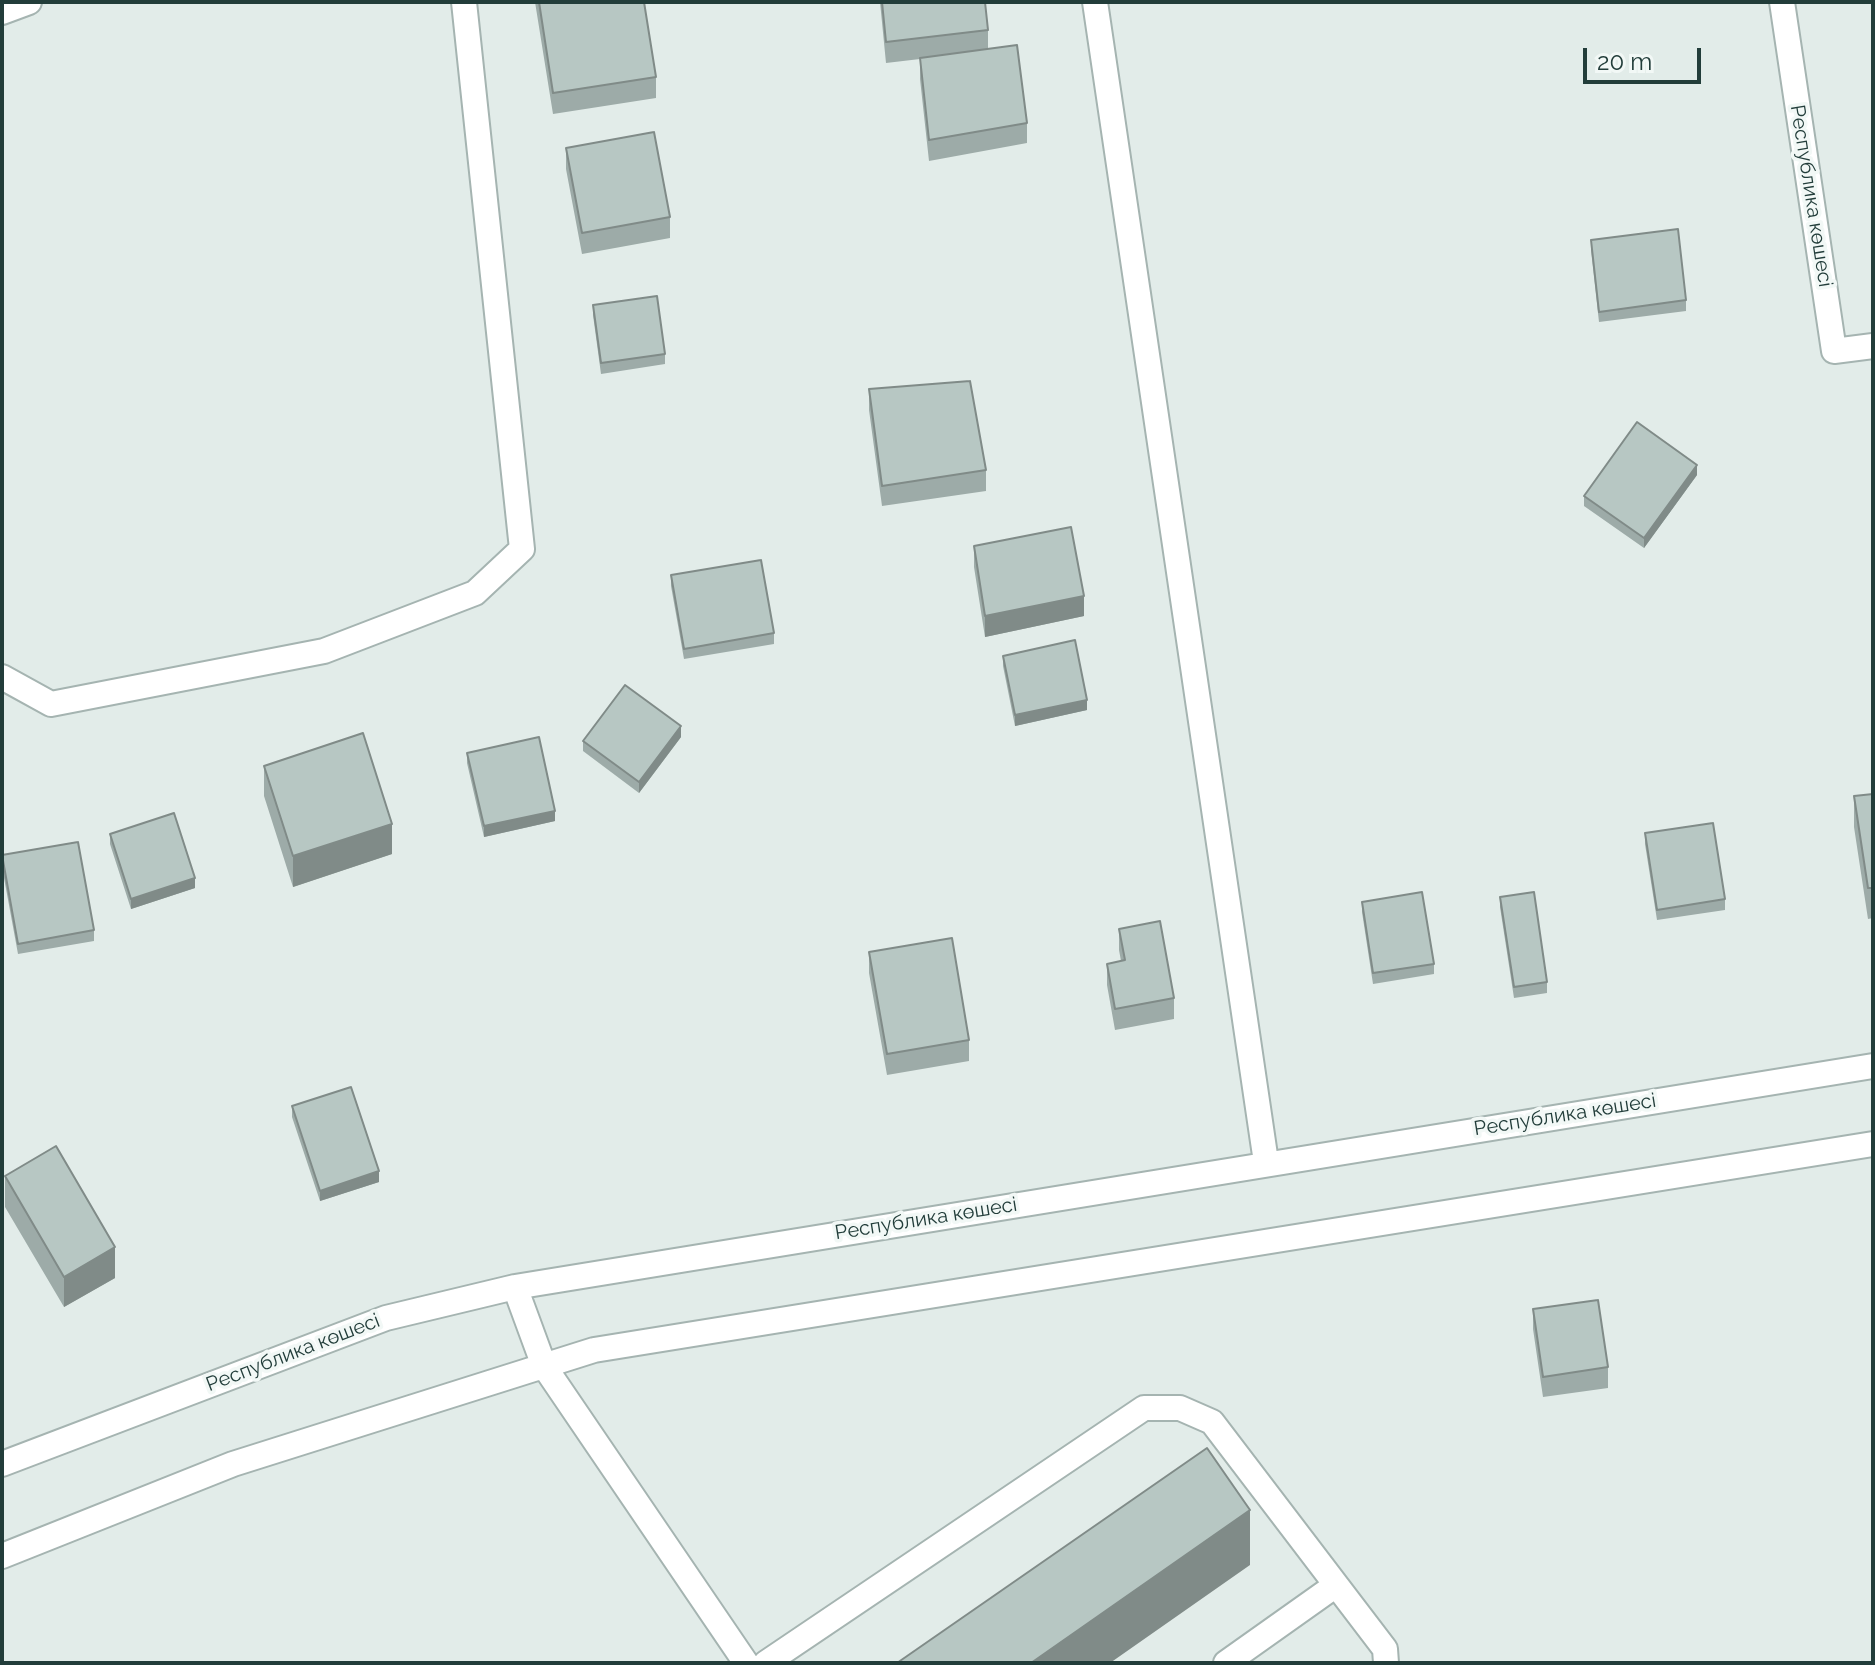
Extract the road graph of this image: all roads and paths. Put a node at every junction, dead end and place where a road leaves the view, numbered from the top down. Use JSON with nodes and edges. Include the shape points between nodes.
{"nodes":[{"id":1,"x":29,"y":2,"type":"edge"},
{"id":2,"x":464,"y":2,"type":"edge"},
{"id":3,"x":1095,"y":2,"type":"edge"},
{"id":4,"x":1782,"y":2,"type":"edge"},
{"id":5,"x":2,"y":12,"type":"edge"},
{"id":6,"x":1873,"y":346,"type":"edge"},
{"id":7,"x":2,"y":677,"type":"edge"},
{"id":8,"x":1873,"y":1066,"type":"edge"},
{"id":9,"x":1873,"y":1144,"type":"edge"},
{"id":10,"x":1266,"y":1162,"type":"junction"},
{"id":11,"x":515,"y":1287,"type":"junction"},
{"id":12,"x":544,"y":1366,"type":"junction"},
{"id":13,"x":2,"y":1464,"type":"edge"},
{"id":14,"x":2,"y":1556,"type":"edge"},
{"id":15,"x":1336,"y":1585,"type":"junction"},
{"id":16,"x":746,"y":1663,"type":"edge"},
{"id":17,"x":766,"y":1663,"type":"edge"},
{"id":18,"x":1226,"y":1663,"type":"edge"},
{"id":19,"x":1386,"y":1663,"type":"edge"}],
"edges":[{"from":1,"to":5,"type":"street"},
{"from":2,"to":7,"type":"street","via":[[522,549],[475,593],[324,651],[51,704]]},
{"from":3,"to":10,"type":"street"},
{"from":4,"to":6,"type":"street","name":"Республика көшесі","via":[[1834,351]]},
{"from":8,"to":10,"type":"street","name":"Республика көшесі"},
{"from":9,"to":12,"type":"street","via":[[594,1350]]},
{"from":10,"to":11,"type":"street","name":"Республика көшесі"},
{"from":11,"to":12,"type":"street"},
{"from":11,"to":13,"type":"street","name":"Республика көшесі","via":[[386,1318]]},
{"from":12,"to":14,"type":"street","via":[[233,1464]]},
{"from":12,"to":16,"type":"street"},
{"from":15,"to":17,"type":"street","via":[[1212,1422],[1180,1408],[1144,1408]]},
{"from":15,"to":18,"type":"street"},
{"from":15,"to":19,"type":"street","via":[[1385,1649]]}]}
